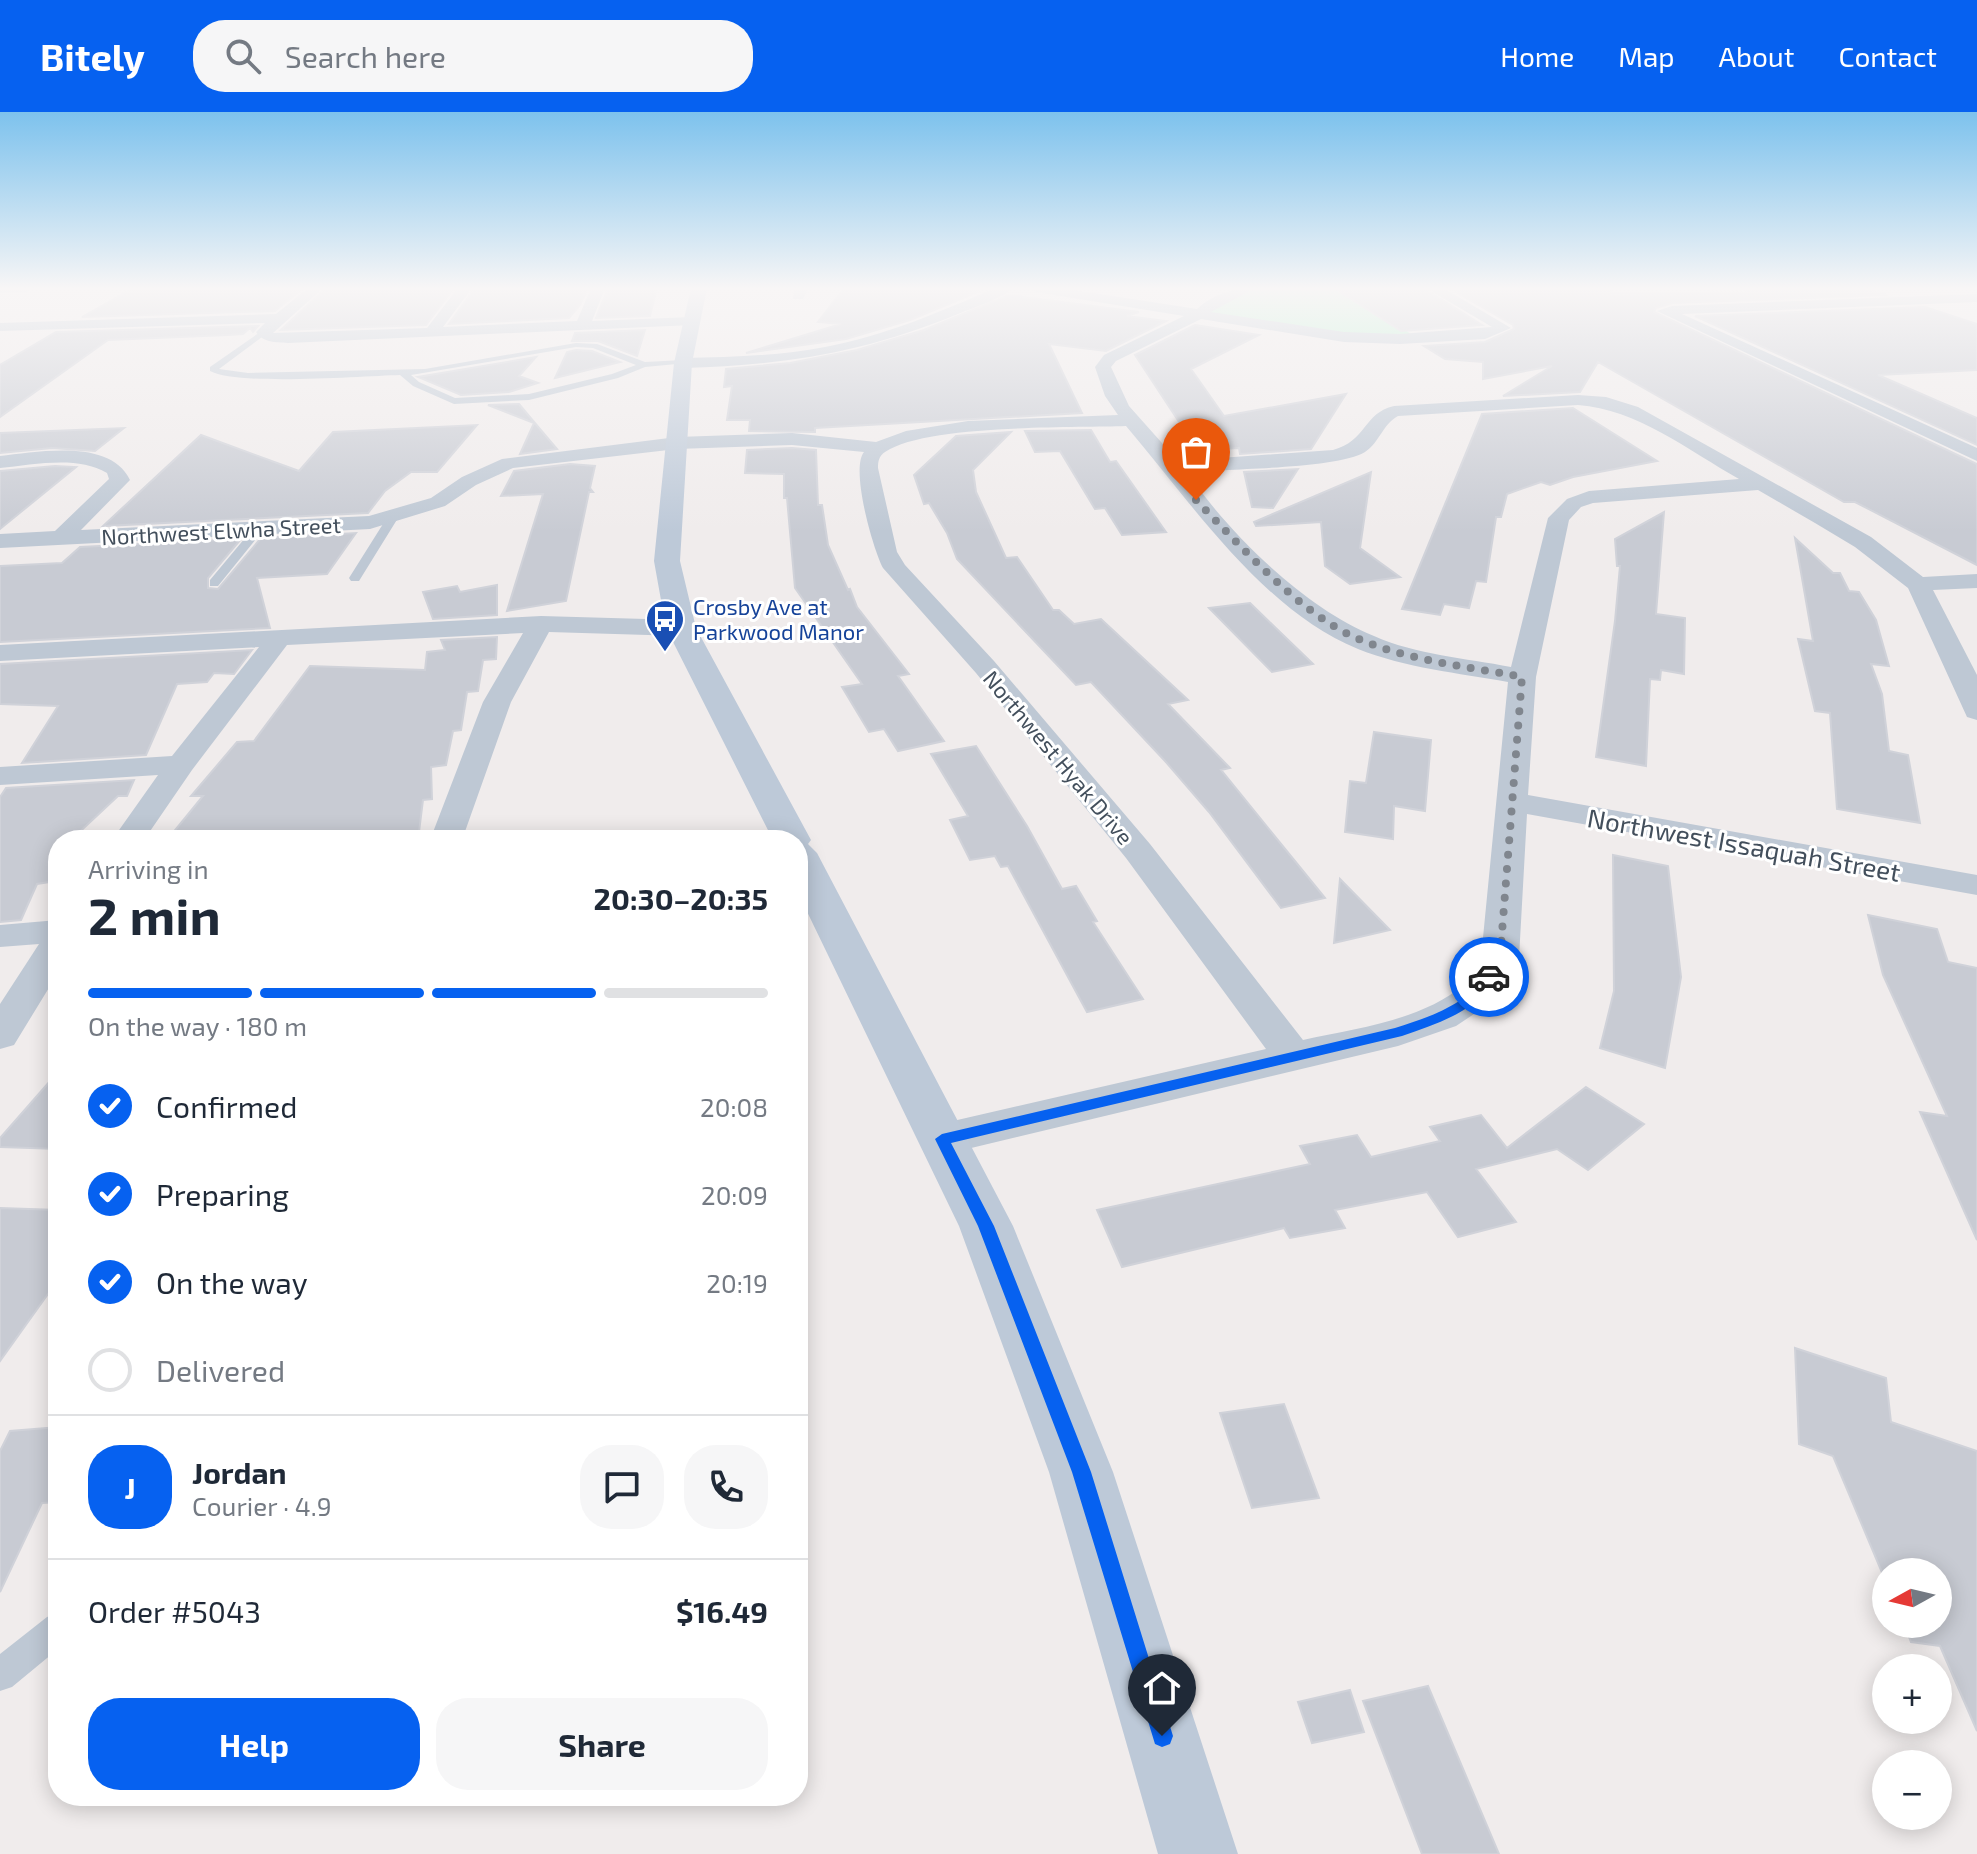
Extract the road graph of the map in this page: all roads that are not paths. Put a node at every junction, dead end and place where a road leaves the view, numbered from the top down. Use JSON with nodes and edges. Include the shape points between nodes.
{"nodes":[{"id":1,"x":214,"y":369,"type":"edge"},
{"id":2,"x":426,"y":369,"type":"edge"},
{"id":3,"x":633,"y":369,"type":"edge"},
{"id":4,"x":683,"y":369,"type":"edge"},
{"id":5,"x":1103,"y":369,"type":"edge"},
{"id":6,"x":1791,"y":369,"type":"edge"},
{"id":7,"x":403,"y":373,"type":"junction"},
{"id":8,"x":1129,"y":420,"type":"junction"},
{"id":9,"x":677,"y":443,"type":"junction"},
{"id":10,"x":878,"y":448,"type":"junction"},
{"id":11,"x":1977,"y":455,"type":"edge"},
{"id":12,"x":0,"y":462,"type":"edge"},
{"id":13,"x":1173,"y":467,"type":"junction"},
{"id":14,"x":1757,"y":484,"type":"junction"},
{"id":15,"x":392,"y":518,"type":"junction"},
{"id":16,"x":259,"y":528,"type":"junction"},
{"id":17,"x":62,"y":537,"type":"junction"},
{"id":18,"x":0,"y":541,"type":"edge"},
{"id":19,"x":355,"y":578,"type":"dead end"},
{"id":20,"x":1977,"y":581,"type":"edge"},
{"id":21,"x":214,"y":583,"type":"dead end"},
{"id":22,"x":1918,"y":584,"type":"junction"},
{"id":23,"x":541,"y":624,"type":"junction"},
{"id":24,"x":681,"y":628,"type":"junction"},
{"id":25,"x":280,"y":637,"type":"junction"},
{"id":26,"x":0,"y":653,"type":"edge"},
{"id":27,"x":1522,"y":677,"type":"junction"},
{"id":28,"x":1971,"y":679,"type":"edge"},
{"id":29,"x":1977,"y":711,"type":"edge"},
{"id":30,"x":181,"y":764,"type":"junction"},
{"id":31,"x":0,"y":776,"type":"edge"},
{"id":32,"x":1512,"y":802,"type":"junction"},
{"id":33,"x":135,"y":830,"type":"edge"},
{"id":34,"x":450,"y":830,"type":"edge"},
{"id":35,"x":787,"y":830,"type":"edge"},
{"id":36,"x":808,"y":873,"type":"edge"},
{"id":37,"x":1977,"y":885,"type":"edge"},
{"id":38,"x":48,"y":932,"type":"edge"},
{"id":39,"x":0,"y":936,"type":"edge"},
{"id":40,"x":48,"y":959,"type":"edge"},
{"id":41,"x":0,"y":1035,"type":"edge"},
{"id":42,"x":1292,"y":1055,"type":"junction"},
{"id":43,"x":942,"y":1139,"type":"junction"},
{"id":44,"x":48,"y":1636,"type":"edge"},
{"id":45,"x":0,"y":1675,"type":"edge"},
{"id":46,"x":1198,"y":1854,"type":"edge"}],
"edges":[{"from":1,"to":7,"type":"lane","via":[[248,376]]},
{"from":2,"to":7,"type":"lane"},
{"from":3,"to":7,"type":"lane","via":[[529,397],[454,401]]},
{"from":4,"to":9,"type":"street"},
{"from":5,"to":8,"type":"street"},
{"from":6,"to":11,"type":"street"},
{"from":8,"to":10,"type":"street","via":[[968,426],[906,437]]},
{"from":8,"to":13,"type":"street"},
{"from":9,"to":10,"type":"street","via":[[792,439]]},
{"from":9,"to":15,"type":"street","name":"Northwest Elwha Street","via":[[509,463],[438,502]]},
{"from":9,"to":24,"type":"street","via":[[667,561]]},
{"from":10,"to":42,"type":"street","name":"Northwest Hyak Drive","via":[[868,468],[886,552],[895,568],[1138,851]]},
{"from":12,"to":17,"type":"street","via":[[68,458],[112,464],[120,480]]},
{"from":13,"to":14,"type":"street","via":[[1334,456],[1365,443],[1379,418],[1394,411],[1592,400],[1632,411]]},
{"from":13,"to":27,"type":"street","via":[[1196,500],[1266,571],[1347,634],[1404,653]]},
{"from":14,"to":22,"type":"street","via":[[1850,534]]},
{"from":14,"to":27,"type":"street","via":[[1613,493],[1574,503],[1559,518]]},
{"from":15,"to":16,"type":"street","name":"Northwest Elwha Street"},
{"from":15,"to":19,"type":"lane"},
{"from":16,"to":17,"type":"street","name":"Northwest Elwha Street"},
{"from":16,"to":21,"type":"lane"},
{"from":17,"to":18,"type":"street","name":"Northwest Elwha Street"},
{"from":20,"to":22,"type":"street"},
{"from":22,"to":28,"type":"street"},
{"from":23,"to":24,"type":"street"},
{"from":23,"to":25,"type":"street"},
{"from":23,"to":34,"type":"street","via":[[497,702]]},
{"from":24,"to":35,"type":"street"},
{"from":25,"to":26,"type":"street"},
{"from":25,"to":30,"type":"street"},
{"from":27,"to":32,"type":"street"},
{"from":28,"to":29,"type":"street"},
{"from":30,"to":31,"type":"street"},
{"from":30,"to":33,"type":"street"},
{"from":32,"to":37,"type":"street","name":"Northwest Issaquah Street"},
{"from":32,"to":42,"type":"street","via":[[1500,958],[1481,991],[1442,1017],[1413,1027]]},
{"from":36,"to":43,"type":"street"},
{"from":38,"to":39,"type":"street"},
{"from":40,"to":41,"type":"street"},
{"from":42,"to":43,"type":"street"},
{"from":43,"to":46,"type":"street","via":[[986,1226],[1081,1472]]},
{"from":44,"to":45,"type":"lane"}]}
